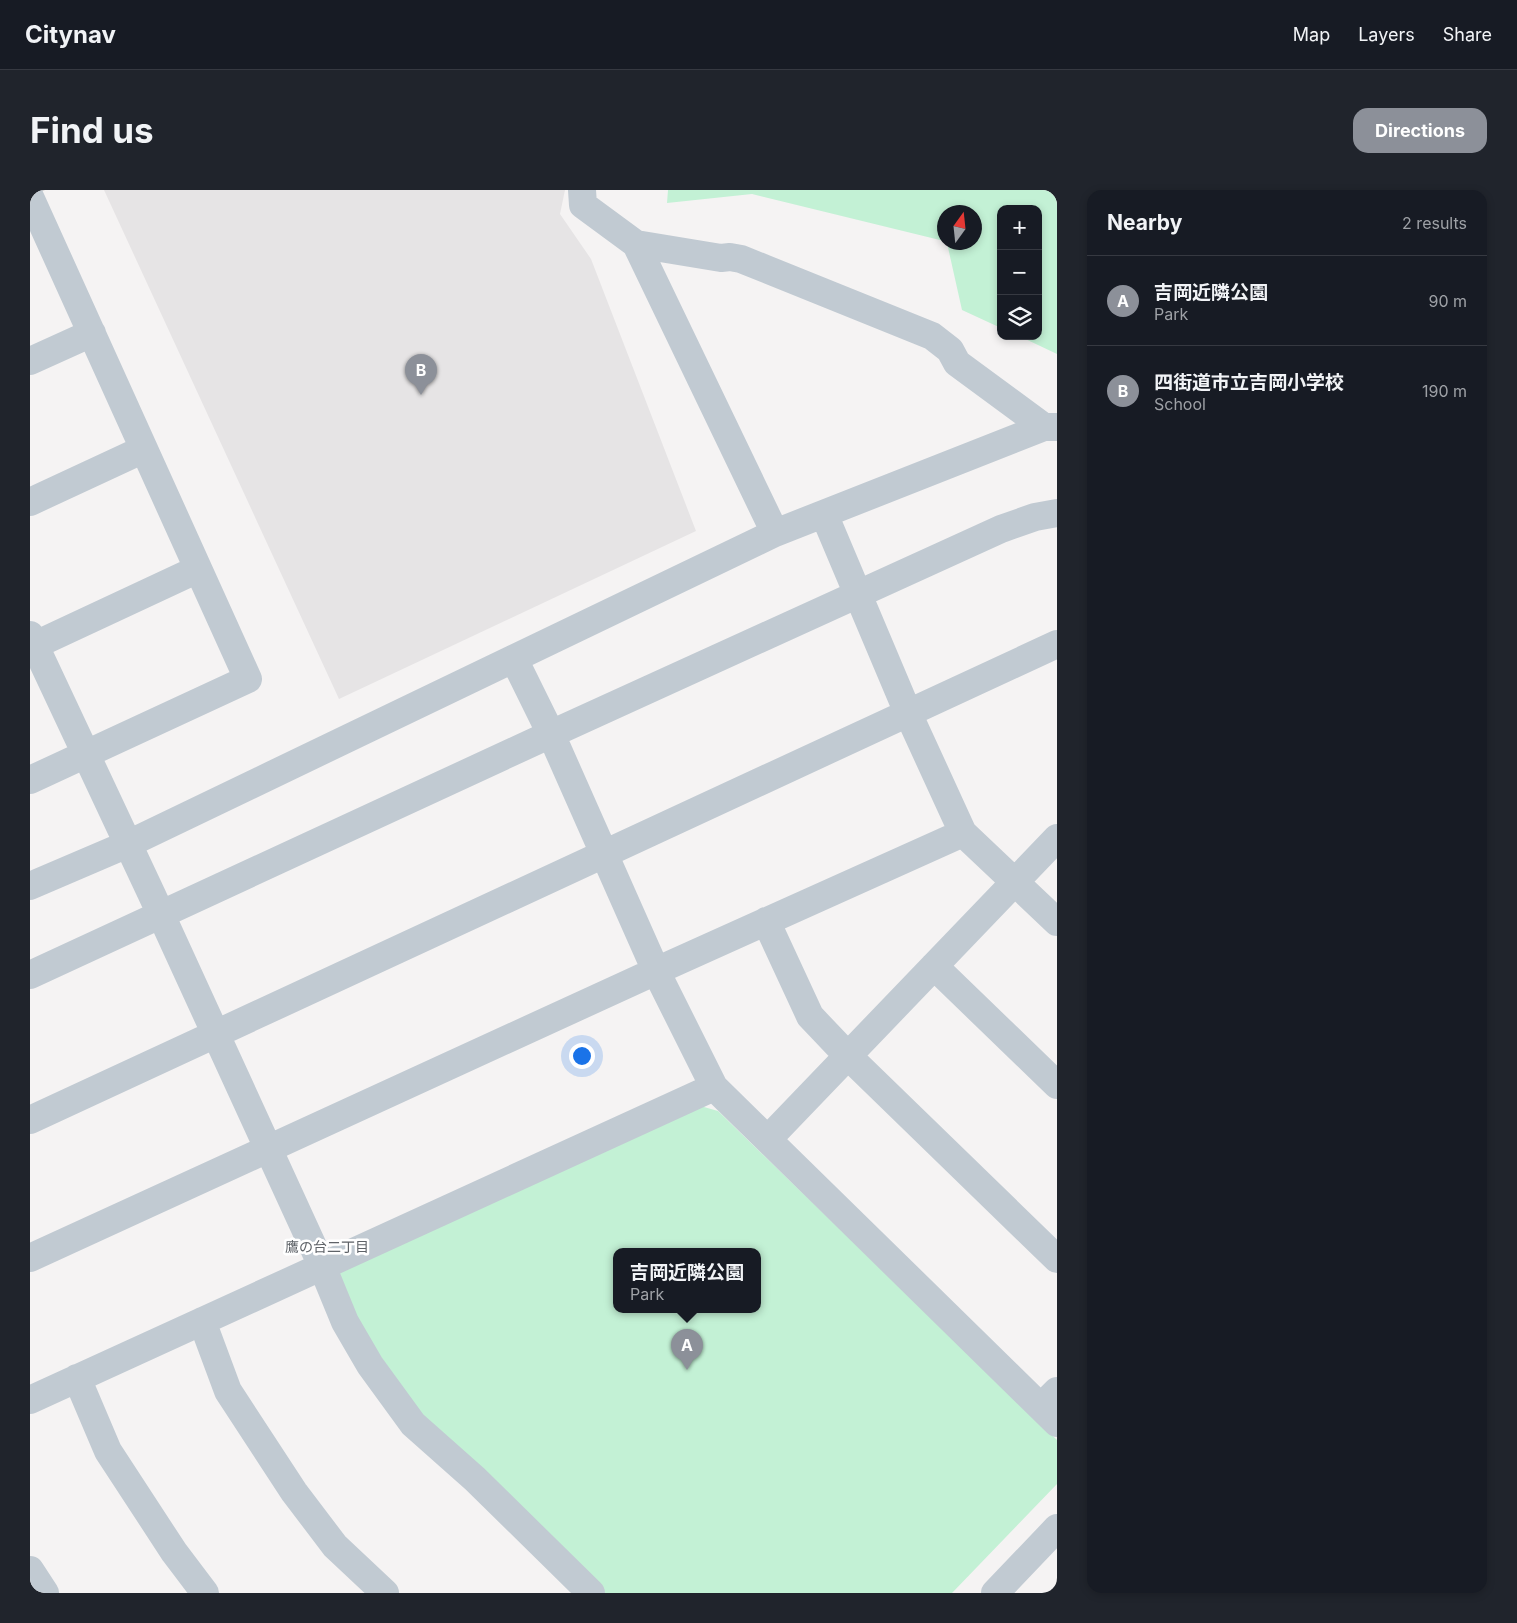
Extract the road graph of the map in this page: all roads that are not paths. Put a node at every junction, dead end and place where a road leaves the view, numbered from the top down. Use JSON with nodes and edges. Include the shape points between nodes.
{"nodes":[{"id":1,"x":582,"y":190,"type":"edge"},
{"id":2,"x":33,"y":211,"type":"edge"},
{"id":3,"x":636,"y":244,"type":"junction"},
{"id":4,"x":92,"y":333,"type":"junction"},
{"id":5,"x":30,"y":361,"type":"edge"},
{"id":6,"x":1051,"y":427,"type":"edge"},
{"id":7,"x":144,"y":450,"type":"junction"},
{"id":8,"x":30,"y":502,"type":"edge"},
{"id":9,"x":1057,"y":512,"type":"edge"},
{"id":10,"x":824,"y":514,"type":"junction"},
{"id":11,"x":775,"y":533,"type":"junction"},
{"id":12,"x":198,"y":569,"type":"junction"},
{"id":13,"x":857,"y":595,"type":"junction"},
{"id":14,"x":32,"y":640,"type":"edge"},
{"id":15,"x":1057,"y":644,"type":"edge"},
{"id":16,"x":514,"y":659,"type":"junction"},
{"id":17,"x":908,"y":713,"type":"junction"},
{"id":18,"x":551,"y":734,"type":"junction"},
{"id":19,"x":85,"y":754,"type":"junction"},
{"id":20,"x":30,"y":780,"type":"edge"},
{"id":21,"x":963,"y":833,"type":"junction"},
{"id":22,"x":1057,"y":838,"type":"edge"},
{"id":23,"x":128,"y":844,"type":"junction"},
{"id":24,"x":604,"y":854,"type":"junction"},
{"id":25,"x":1015,"y":882,"type":"junction"},
{"id":26,"x":30,"y":886,"type":"edge"},
{"id":27,"x":161,"y":914,"type":"junction"},
{"id":28,"x":766,"y":921,"type":"junction"},
{"id":29,"x":1057,"y":922,"type":"edge"},
{"id":30,"x":934,"y":966,"type":"junction"},
{"id":31,"x":656,"y":971,"type":"junction"},
{"id":32,"x":30,"y":975,"type":"edge"},
{"id":33,"x":216,"y":1034,"type":"junction"},
{"id":34,"x":848,"y":1056,"type":"junction"},
{"id":35,"x":1057,"y":1085,"type":"edge"},
{"id":36,"x":714,"y":1086,"type":"junction"},
{"id":37,"x":30,"y":1120,"type":"edge"},
{"id":38,"x":768,"y":1140,"type":"junction"},
{"id":39,"x":268,"y":1149,"type":"junction"},
{"id":40,"x":30,"y":1258,"type":"edge"},
{"id":41,"x":1057,"y":1259,"type":"edge"},
{"id":42,"x":322,"y":1266,"type":"junction"},
{"id":43,"x":202,"y":1321,"type":"junction"},
{"id":44,"x":77,"y":1378,"type":"junction"},
{"id":45,"x":30,"y":1400,"type":"edge"},
{"id":46,"x":1052,"y":1407,"type":"edge"},
{"id":47,"x":1057,"y":1528,"type":"edge"},
{"id":48,"x":30,"y":1570,"type":"edge"},
{"id":49,"x":45,"y":1593,"type":"edge"},
{"id":50,"x":205,"y":1593,"type":"edge"},
{"id":51,"x":385,"y":1593,"type":"edge"},
{"id":52,"x":591,"y":1593,"type":"edge"},
{"id":53,"x":995,"y":1593,"type":"edge"}],
"edges":[{"from":1,"to":3,"type":"street","via":[[583,205]]},
{"from":2,"to":4,"type":"street"},
{"from":3,"to":6,"type":"street","via":[[741,259],[932,336],[950,350],[957,363]]},
{"from":3,"to":11,"type":"street"},
{"from":4,"to":5,"type":"street"},
{"from":4,"to":7,"type":"street"},
{"from":6,"to":10,"type":"street"},
{"from":7,"to":8,"type":"street"},
{"from":7,"to":12,"type":"street"},
{"from":9,"to":13,"type":"street","via":[[1001,529]]},
{"from":10,"to":11,"type":"street"},
{"from":10,"to":13,"type":"street"},
{"from":11,"to":16,"type":"street"},
{"from":12,"to":14,"type":"street"},
{"from":12,"to":19,"type":"street","via":[[248,679]]},
{"from":13,"to":17,"type":"street"},
{"from":13,"to":18,"type":"street"},
{"from":14,"to":19,"type":"street"},
{"from":15,"to":17,"type":"street"},
{"from":16,"to":18,"type":"street"},
{"from":16,"to":23,"type":"street"},
{"from":17,"to":21,"type":"street"},
{"from":17,"to":24,"type":"street"},
{"from":18,"to":24,"type":"street"},
{"from":18,"to":27,"type":"street"},
{"from":19,"to":20,"type":"street"},
{"from":19,"to":23,"type":"street"},
{"from":21,"to":25,"type":"street"},
{"from":21,"to":28,"type":"street"},
{"from":22,"to":25,"type":"street"},
{"from":23,"to":26,"type":"street"},
{"from":23,"to":27,"type":"street"},
{"from":24,"to":31,"type":"street"},
{"from":24,"to":33,"type":"street"},
{"from":25,"to":29,"type":"street"},
{"from":25,"to":30,"type":"street"},
{"from":27,"to":32,"type":"street"},
{"from":27,"to":33,"type":"street"},
{"from":28,"to":31,"type":"street"},
{"from":28,"to":34,"type":"street","via":[[810,1016]]},
{"from":30,"to":34,"type":"street"},
{"from":30,"to":35,"type":"street"},
{"from":31,"to":36,"type":"street"},
{"from":31,"to":39,"type":"street"},
{"from":33,"to":37,"type":"street"},
{"from":33,"to":39,"type":"street"},
{"from":34,"to":38,"type":"street"},
{"from":34,"to":41,"type":"street"},
{"from":36,"to":38,"type":"street"},
{"from":36,"to":42,"type":"street"},
{"from":38,"to":46,"type":"street"},
{"from":39,"to":40,"type":"street"},
{"from":39,"to":42,"type":"street"},
{"from":42,"to":43,"type":"street"},
{"from":42,"to":52,"type":"street","via":[[345,1322],[370,1365],[413,1424],[475,1479]]},
{"from":43,"to":44,"type":"street"},
{"from":43,"to":51,"type":"street","via":[[228,1391],[294,1492],[336,1546]]},
{"from":44,"to":45,"type":"street"},
{"from":44,"to":50,"type":"street","via":[[108,1451]]},
{"from":47,"to":53,"type":"street"},
{"from":48,"to":49,"type":"street"}]}
